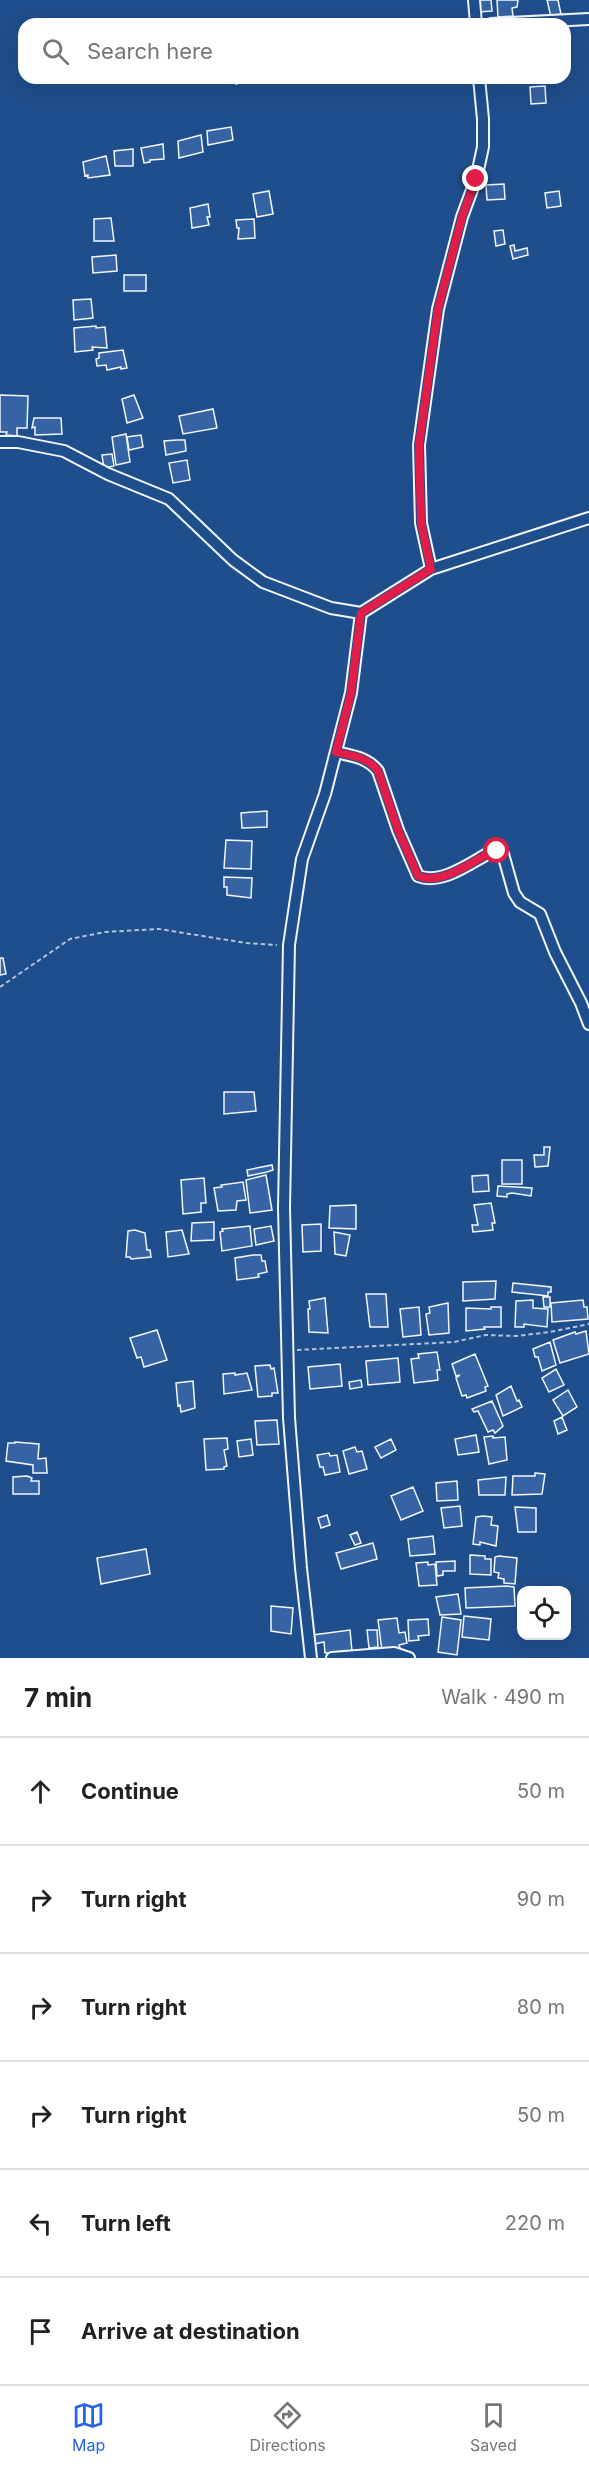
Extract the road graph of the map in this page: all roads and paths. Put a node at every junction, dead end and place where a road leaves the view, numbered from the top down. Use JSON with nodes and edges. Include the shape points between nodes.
{"nodes":[{"id":1,"x":474,"y":0,"type":"edge"},
{"id":2,"x":476,"y":18,"type":"edge"},
{"id":3,"x":589,"y":19,"type":"edge"},
{"id":4,"x":571,"y":20,"type":"edge"},
{"id":5,"x":480,"y":84,"type":"edge"},
{"id":6,"x":0,"y":442,"type":"edge"},
{"id":7,"x":589,"y":518,"type":"edge"},
{"id":8,"x":431,"y":569,"type":"junction"},
{"id":9,"x":361,"y":613,"type":"junction"},
{"id":10,"x":336,"y":752,"type":"junction"},
{"id":11,"x":289,"y":945,"type":"junction"},
{"id":12,"x":0,"y":987,"type":"edge"},
{"id":13,"x":589,"y":1024,"type":"edge"},
{"id":14,"x":589,"y":1324,"type":"edge"},
{"id":15,"x":288,"y":1351,"type":"junction"},
{"id":16,"x":311,"y":1658,"type":"edge"},
{"id":17,"x":332,"y":1658,"type":"edge"},
{"id":18,"x":409,"y":1658,"type":"edge"}],
"edges":[{"from":1,"to":2,"type":"street"},
{"from":3,"to":4,"type":"street"},
{"from":5,"to":8,"type":"street","via":[[483,147],[438,309],[419,445],[421,523]]},
{"from":6,"to":9,"type":"street","via":[[64,451],[169,499],[233,560],[263,582],[331,608]]},
{"from":7,"to":8,"type":"street"},
{"from":8,"to":9,"type":"street"},
{"from":9,"to":10,"type":"street","via":[[351,693]]},
{"from":10,"to":11,"type":"street","via":[[302,859]]},
{"from":10,"to":13,"type":"street","via":[[361,758],[378,771],[418,876],[429,880],[445,876],[489,853],[503,854],[514,893],[520,902],[540,914]]},
{"from":11,"to":12,"type":"path","via":[[246,944],[159,929],[105,932],[70,939]]},
{"from":11,"to":15,"type":"street","via":[[284,1208]]},
{"from":14,"to":15,"type":"path","via":[[454,1342]]},
{"from":15,"to":16,"type":"street","via":[[290,1429]]},
{"from":17,"to":18,"type":"street","via":[[394,1653]]}]}
